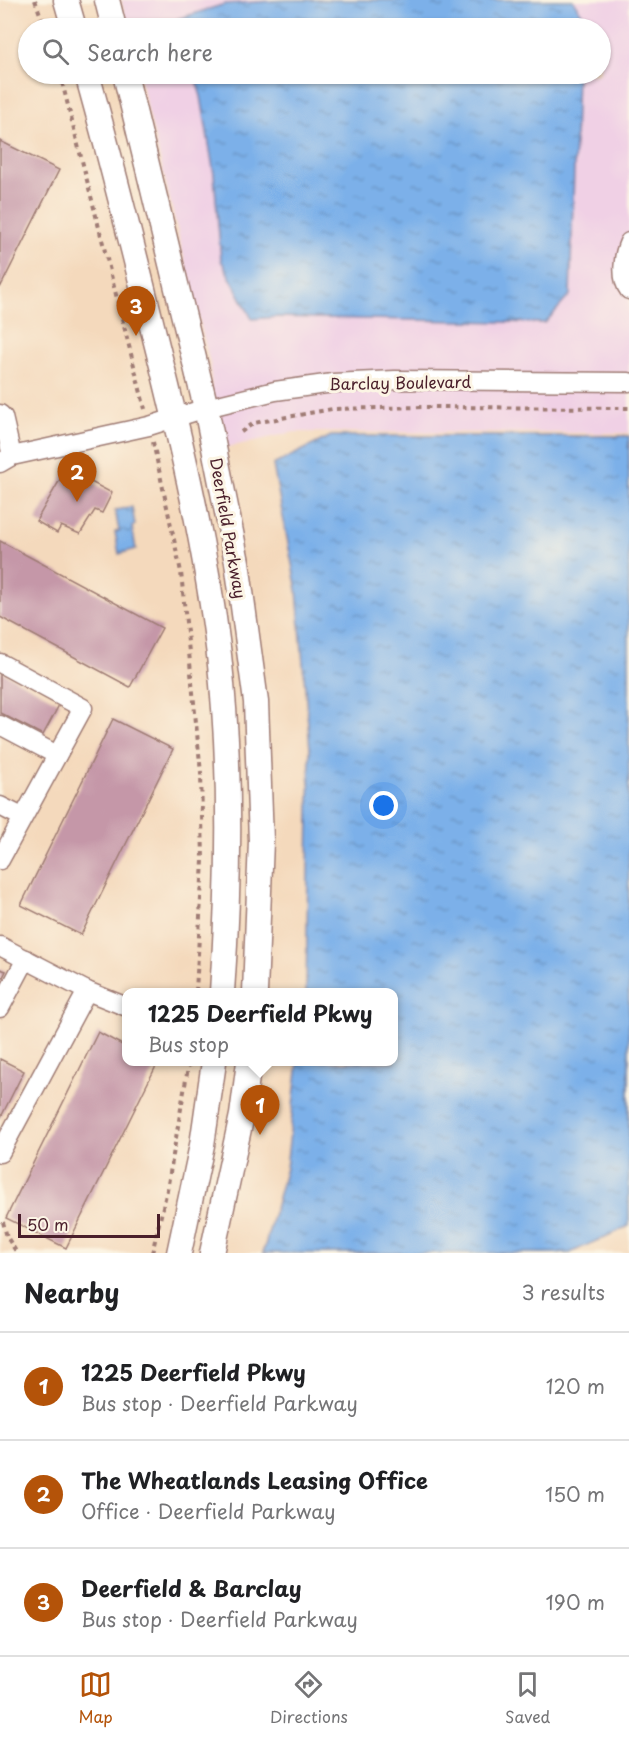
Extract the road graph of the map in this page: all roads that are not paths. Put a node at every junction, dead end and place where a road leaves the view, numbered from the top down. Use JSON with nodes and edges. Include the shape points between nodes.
{"nodes":[{"id":1,"x":66,"y":0,"type":"edge"},
{"id":2,"x":107,"y":0,"type":"edge"},
{"id":3,"x":71,"y":18,"type":"edge"},
{"id":4,"x":112,"y":18,"type":"edge"},
{"id":5,"x":90,"y":84,"type":"edge"},
{"id":6,"x":127,"y":84,"type":"edge"},
{"id":7,"x":629,"y":242,"type":"edge"},
{"id":8,"x":629,"y":290,"type":"edge"},
{"id":9,"x":629,"y":382,"type":"edge"},
{"id":10,"x":206,"y":408,"type":"junction"},
{"id":11,"x":0,"y":414,"type":"edge"},
{"id":12,"x":175,"y":418,"type":"junction"},
{"id":13,"x":6,"y":459,"type":"edge"},
{"id":14,"x":0,"y":663,"type":"edge"},
{"id":15,"x":0,"y":725,"type":"edge"},
{"id":16,"x":57,"y":755,"type":"junction"},
{"id":17,"x":0,"y":806,"type":"edge"},
{"id":18,"x":22,"y":817,"type":"junction"},
{"id":19,"x":0,"y":860,"type":"edge"},
{"id":20,"x":0,"y":945,"type":"edge"},
{"id":21,"x":26,"y":959,"type":"junction"},
{"id":22,"x":222,"y":988,"type":"edge"},
{"id":23,"x":255,"y":988,"type":"edge"},
{"id":24,"x":87,"y":991,"type":"junction"},
{"id":25,"x":122,"y":1005,"type":"edge"},
{"id":26,"x":0,"y":1008,"type":"edge"},
{"id":27,"x":213,"y":1066,"type":"edge"},
{"id":28,"x":248,"y":1066,"type":"edge"},
{"id":29,"x":0,"y":1153,"type":"edge"},
{"id":30,"x":179,"y":1253,"type":"edge"},
{"id":31,"x":213,"y":1253,"type":"edge"}],
"edges":[{"from":1,"to":3,"type":"main road"},
{"from":2,"to":4,"type":"main road"},
{"from":5,"to":12,"type":"main road","name":"Deerfield Parkway"},
{"from":6,"to":10,"type":"main road","name":"Deerfield Parkway"},
{"from":7,"to":8,"type":"street","via":[[624,280]]},
{"from":9,"to":10,"type":"street","name":"Barclay Boulevard","via":[[333,382]]},
{"from":10,"to":12,"type":"street","name":"Barclay Boulevard"},
{"from":10,"to":23,"type":"main road","name":"Deerfield Parkway","via":[[237,562],[256,702],[261,841]]},
{"from":11,"to":13,"type":"street"},
{"from":12,"to":13,"type":"street"},
{"from":12,"to":22,"type":"main road","name":"Deerfield Parkway","via":[[219,655],[229,858]]},
{"from":14,"to":16,"type":"street","via":[[84,708]]},
{"from":15,"to":16,"type":"street"},
{"from":16,"to":18,"type":"street"},
{"from":17,"to":18,"type":"street"},
{"from":18,"to":19,"type":"street"},
{"from":20,"to":21,"type":"street"},
{"from":21,"to":24,"type":"street"},
{"from":21,"to":26,"type":"street"},
{"from":24,"to":25,"type":"street"},
{"from":24,"to":29,"type":"street"},
{"from":27,"to":30,"type":"main road","via":[[202,1145]]},
{"from":28,"to":31,"type":"main road"}]}
